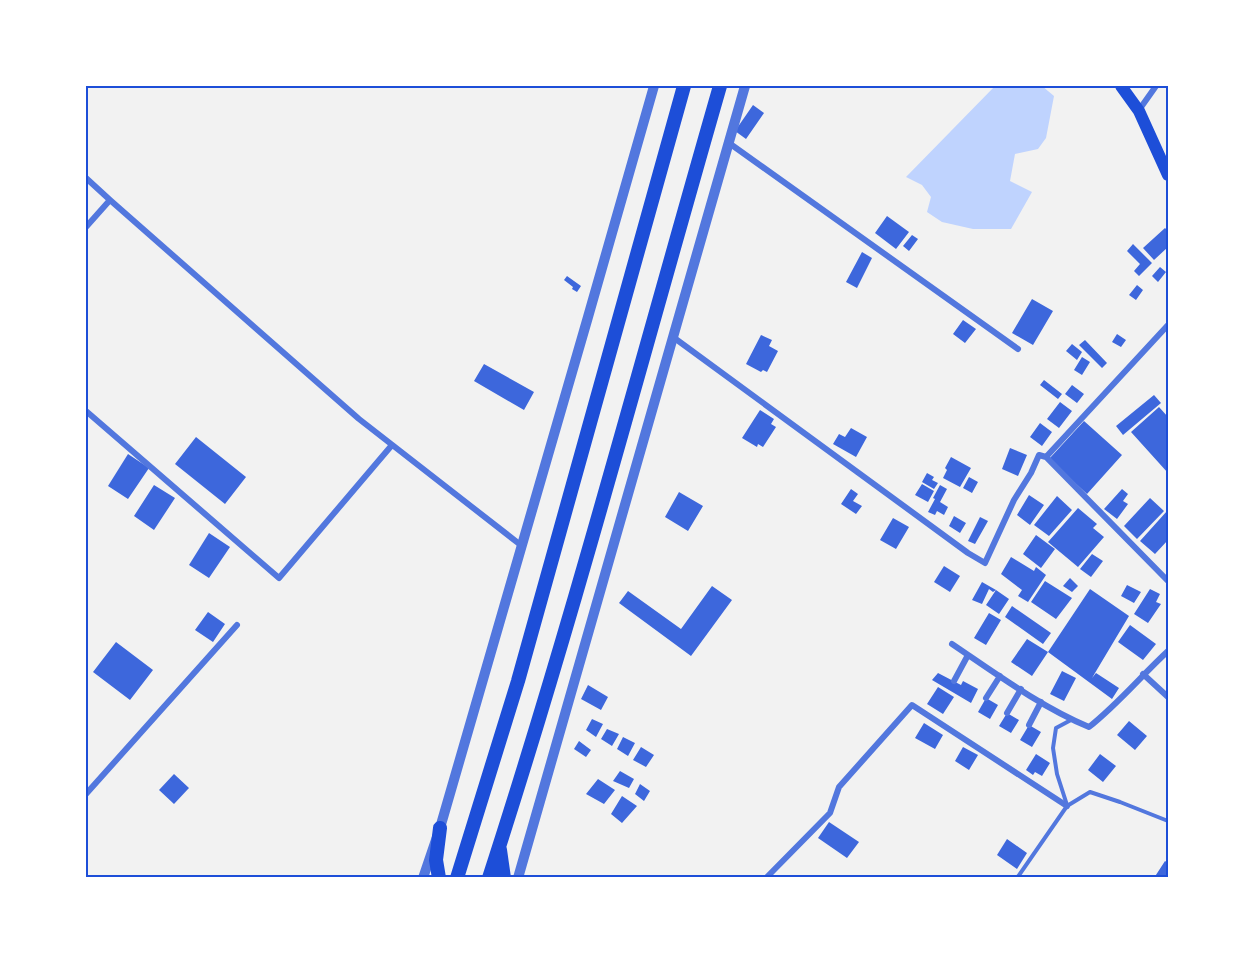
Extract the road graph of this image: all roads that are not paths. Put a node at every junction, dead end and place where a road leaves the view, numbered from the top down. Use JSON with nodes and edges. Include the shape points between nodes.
{"nodes":[{"id":1,"x":654,"y":86,"type":"edge"},
{"id":2,"x":684,"y":86,"type":"edge"},
{"id":3,"x":720,"y":86,"type":"edge"},
{"id":4,"x":745,"y":86,"type":"edge"},
{"id":5,"x":1121,"y":86,"type":"edge"},
{"id":6,"x":1156,"y":86,"type":"edge"},
{"id":7,"x":1139,"y":111,"type":"junction"},
{"id":8,"x":729,"y":143,"type":"junction"},
{"id":9,"x":1168,"y":175,"type":"edge"},
{"id":10,"x":86,"y":178,"type":"edge"},
{"id":11,"x":110,"y":200,"type":"junction"},
{"id":12,"x":86,"y":227,"type":"edge"},
{"id":13,"x":1168,"y":325,"type":"edge"},
{"id":14,"x":673,"y":337,"type":"junction"},
{"id":15,"x":1018,"y":350,"type":"dead end"},
{"id":16,"x":86,"y":411,"type":"edge"},
{"id":17,"x":392,"y":445,"type":"junction"},
{"id":18,"x":1046,"y":457,"type":"junction"},
{"id":19,"x":522,"y":546,"type":"junction"},
{"id":20,"x":1168,"y":581,"type":"edge"},
{"id":21,"x":237,"y":625,"type":"dead end"},
{"id":22,"x":952,"y":644,"type":"dead end"},
{"id":23,"x":1168,"y":651,"type":"edge"},
{"id":24,"x":968,"y":655,"type":"junction"},
{"id":25,"x":1143,"y":674,"type":"junction"},
{"id":26,"x":1000,"y":676,"type":"junction"},
{"id":27,"x":954,"y":681,"type":"dead end"},
{"id":28,"x":1021,"y":689,"type":"junction"},
{"id":29,"x":1168,"y":697,"type":"edge"},
{"id":30,"x":986,"y":698,"type":"dead end"},
{"id":31,"x":1041,"y":702,"type":"junction"},
{"id":32,"x":1006,"y":713,"type":"dead end"},
{"id":33,"x":1071,"y":720,"type":"junction"},
{"id":34,"x":1029,"y":725,"type":"dead end"},
{"id":35,"x":86,"y":794,"type":"edge"},
{"id":36,"x":1067,"y":806,"type":"junction"},
{"id":37,"x":1168,"y":821,"type":"edge"},
{"id":38,"x":440,"y":828,"type":"junction"},
{"id":39,"x":500,"y":846,"type":"junction"},
{"id":40,"x":423,"y":878,"type":"edge"},
{"id":41,"x":440,"y":878,"type":"edge"},
{"id":42,"x":457,"y":878,"type":"edge"},
{"id":43,"x":489,"y":878,"type":"edge"},
{"id":44,"x":504,"y":878,"type":"edge"},
{"id":45,"x":518,"y":878,"type":"edge"},
{"id":46,"x":766,"y":878,"type":"edge"},
{"id":47,"x":1017,"y":878,"type":"edge"}],
"edges":[{"from":1,"to":19,"type":"street"},
{"from":2,"to":42,"type":"highway","via":[[518,681]]},
{"from":3,"to":39,"type":"highway"},
{"from":4,"to":8,"type":"street"},
{"from":5,"to":7,"type":"main road"},
{"from":6,"to":7,"type":"street"},
{"from":7,"to":9,"type":"main road"},
{"from":8,"to":14,"type":"street"},
{"from":8,"to":15,"type":"street"},
{"from":10,"to":11,"type":"street"},
{"from":11,"to":12,"type":"street"},
{"from":11,"to":17,"type":"street"},
{"from":13,"to":18,"type":"street"},
{"from":14,"to":18,"type":"street","via":[[985,563],[1039,455]]},
{"from":14,"to":45,"type":"street"},
{"from":16,"to":17,"type":"street","via":[[279,578]]},
{"from":17,"to":19,"type":"street"},
{"from":18,"to":20,"type":"street"},
{"from":19,"to":38,"type":"street"},
{"from":21,"to":35,"type":"street"},
{"from":22,"to":24,"type":"street"},
{"from":23,"to":25,"type":"street"},
{"from":24,"to":26,"type":"street"},
{"from":24,"to":27,"type":"street"},
{"from":25,"to":29,"type":"street"},
{"from":25,"to":33,"type":"street","via":[[1089,727]]},
{"from":26,"to":28,"type":"street"},
{"from":26,"to":30,"type":"street"},
{"from":28,"to":31,"type":"street"},
{"from":28,"to":32,"type":"street"},
{"from":31,"to":33,"type":"street"},
{"from":31,"to":34,"type":"street"},
{"from":33,"to":36,"type":"lane","via":[[1056,728],[1053,748]]},
{"from":36,"to":37,"type":"lane","via":[[1090,792]]},
{"from":36,"to":46,"type":"street","via":[[912,705],[839,787],[830,813]]},
{"from":36,"to":47,"type":"lane"},
{"from":38,"to":40,"type":"street"},
{"from":38,"to":41,"type":"highway","via":[[436,860]]},
{"from":39,"to":43,"type":"highway"},
{"from":39,"to":44,"type":"highway"}]}
